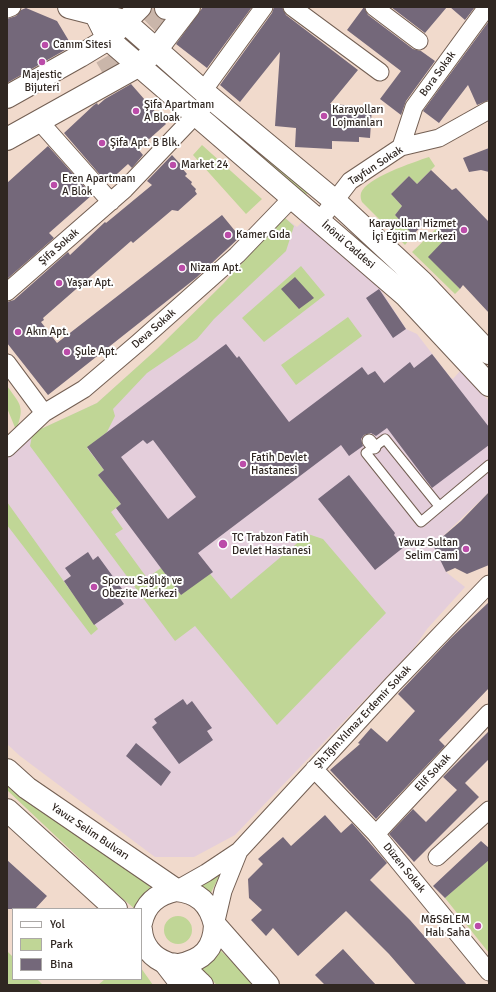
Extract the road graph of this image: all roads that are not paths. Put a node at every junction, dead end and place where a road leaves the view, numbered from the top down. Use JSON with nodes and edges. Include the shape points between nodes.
{"nodes":[{"id":1,"x":12,"y":7,"type":"edge"},
{"id":2,"x":69,"y":7,"type":"edge"},
{"id":3,"x":140,"y":7,"type":"edge"},
{"id":4,"x":264,"y":7,"type":"edge"},
{"id":5,"x":292,"y":7,"type":"edge"},
{"id":6,"x":374,"y":7,"type":"edge"},
{"id":7,"x":487,"y":7,"type":"edge"},
{"id":8,"x":7,"y":9,"type":"edge"},
{"id":9,"x":176,"y":9,"type":"edge"},
{"id":10,"x":93,"y":11,"type":"edge"},
{"id":11,"x":124,"y":21,"type":"junction"},
{"id":12,"x":108,"y":39,"type":"junction"},
{"id":13,"x":419,"y":41,"type":"dead end"},
{"id":14,"x":156,"y":50,"type":"junction"},
{"id":15,"x":138,"y":66,"type":"junction"},
{"id":16,"x":380,"y":72,"type":"dead end"},
{"id":17,"x":207,"y":95,"type":"junction"},
{"id":18,"x":7,"y":97,"type":"edge"},
{"id":19,"x":489,"y":110,"type":"edge"},
{"id":20,"x":7,"y":111,"type":"edge"},
{"id":21,"x":197,"y":115,"type":"junction"},
{"id":22,"x":40,"y":122,"type":"junction"},
{"id":23,"x":7,"y":124,"type":"edge"},
{"id":24,"x":7,"y":139,"type":"edge"},
{"id":25,"x":401,"y":147,"type":"junction"},
{"id":26,"x":292,"y":198,"type":"junction"},
{"id":27,"x":335,"y":201,"type":"junction"},
{"id":28,"x":111,"y":202,"type":"junction"},
{"id":29,"x":320,"y":220,"type":"junction"},
{"id":30,"x":414,"y":289,"type":"junction"},
{"id":31,"x":7,"y":292,"type":"edge"},
{"id":32,"x":489,"y":353,"type":"edge"},
{"id":33,"x":7,"y":363,"type":"edge"},
{"id":34,"x":489,"y":385,"type":"edge"},
{"id":35,"x":44,"y":413,"type":"junction"},
{"id":36,"x":7,"y":448,"type":"edge"},
{"id":37,"x":489,"y":464,"type":"edge"},
{"id":38,"x":439,"y":506,"type":"junction"},
{"id":39,"x":489,"y":584,"type":"edge"},
{"id":40,"x":489,"y":713,"type":"edge"},
{"id":41,"x":314,"y":769,"type":"junction"},
{"id":42,"x":7,"y":770,"type":"edge"},
{"id":43,"x":7,"y":810,"type":"edge"},
{"id":44,"x":489,"y":810,"type":"edge"},
{"id":45,"x":376,"y":834,"type":"junction"},
{"id":46,"x":239,"y":851,"type":"junction"},
{"id":47,"x":437,"y":857,"type":"dead end"},
{"id":48,"x":176,"y":890,"type":"junction"},
{"id":49,"x":115,"y":908,"type":"edge"},
{"id":50,"x":142,"y":920,"type":"edge"},
{"id":51,"x":215,"y":925,"type":"junction"},
{"id":52,"x":142,"y":936,"type":"edge"},
{"id":53,"x":489,"y":972,"type":"edge"},
{"id":54,"x":179,"y":975,"type":"edge"},
{"id":55,"x":202,"y":985,"type":"edge"},
{"id":56,"x":268,"y":985,"type":"edge"}],
"edges":[{"from":1,"to":8,"type":"street"},
{"from":2,"to":10,"type":"main road"},
{"from":3,"to":11,"type":"main road"},
{"from":4,"to":17,"type":"street"},
{"from":5,"to":16,"type":"street"},
{"from":6,"to":13,"type":"street"},
{"from":7,"to":25,"type":"street","name":"Bora Sokak","via":[[414,107]]},
{"from":9,"to":14,"type":"main road"},
{"from":10,"to":11,"type":"main road"},
{"from":10,"to":12,"type":"main road","name":"İnönü Caddesi"},
{"from":11,"to":12,"type":"main road"},
{"from":11,"to":14,"type":"main road","name":"İnönü Caddesi"},
{"from":12,"to":15,"type":"main road","name":"İnönü Caddesi"},
{"from":12,"to":18,"type":"main road"},
{"from":14,"to":15,"type":"main road"},
{"from":14,"to":17,"type":"main road","name":"İnönü Caddesi"},
{"from":15,"to":21,"type":"main road","name":"İnönü Caddesi"},
{"from":15,"to":22,"type":"main road"},
{"from":17,"to":21,"type":"street"},
{"from":17,"to":27,"type":"main road","name":"İnönü Caddesi"},
{"from":19,"to":25,"type":"street","name":"Tayfun Sokak","via":[[439,138]]},
{"from":20,"to":23,"type":"main road","via":[[99,67]]},
{"from":21,"to":26,"type":"main road","name":"İnönü Caddesi"},
{"from":21,"to":28,"type":"street","name":"Şifa Sokak"},
{"from":22,"to":24,"type":"main road"},
{"from":22,"to":28,"type":"street"},
{"from":25,"to":27,"type":"street","name":"Tayfun Sokak","via":[[350,181]]},
{"from":26,"to":29,"type":"main road","name":"İnönü Caddesi"},
{"from":26,"to":35,"type":"street","name":"Deva Sokak","via":[[238,255],[138,343],[84,389]]},
{"from":27,"to":29,"type":"street","name":"Tayfun Sokak"},
{"from":27,"to":30,"type":"main road","name":"İnönü Caddesi"},
{"from":28,"to":31,"type":"street","name":"Şifa Sokak"},
{"from":29,"to":30,"type":"main road","name":"İnönü Caddesi"},
{"from":30,"to":32,"type":"main road","name":"İnönü Caddesi"},
{"from":30,"to":34,"type":"main road","name":"İnönü Caddesi"},
{"from":33,"to":35,"type":"street"},
{"from":35,"to":36,"type":"street","name":"Deva Sokak"},
{"from":37,"to":38,"type":"lane"},
{"from":38,"to":38,"type":"lane","via":[[385,439],[372,444],[366,453],[421,522]]},
{"from":39,"to":41,"type":"street","name":"Şh.Tğm.Yılmaz Erdemir Sokak"},
{"from":40,"to":45,"type":"street","name":"Elif Sokak"},
{"from":41,"to":45,"type":"street","name":"Düzen Sokak"},
{"from":41,"to":46,"type":"street","name":"Şh.Tğm.Yılmaz Erdemir Sokak"},
{"from":42,"to":48,"type":"main road","name":"Yavuz Selim Bulvarı","via":[[27,788]]},
{"from":43,"to":49,"type":"main road"},
{"from":44,"to":47,"type":"street"},
{"from":45,"to":53,"type":"street","name":"Düzen Sokak"},
{"from":46,"to":48,"type":"street","name":"Şh.Tğm.Yılmaz Erdemir Sokak"},
{"from":46,"to":51,"type":"street","name":"Şh.Tğm.Yılmaz Erdemir Sokak","via":[[223,891]]},
{"from":48,"to":50,"type":"main road","via":[[154,899],[146,907]]},
{"from":48,"to":51,"type":"main road","name":"Yavuz Selim Bulvarı","via":[[198,896],[212,913]]},
{"from":51,"to":54,"type":"main road","via":[[214,937],[206,952]]},
{"from":51,"to":56,"type":"main road","name":"Yavuz Selim Bulvarı"},
{"from":52,"to":54,"type":"main road","via":[[151,953],[169,964]]},
{"from":54,"to":55,"type":"main road"}]}
